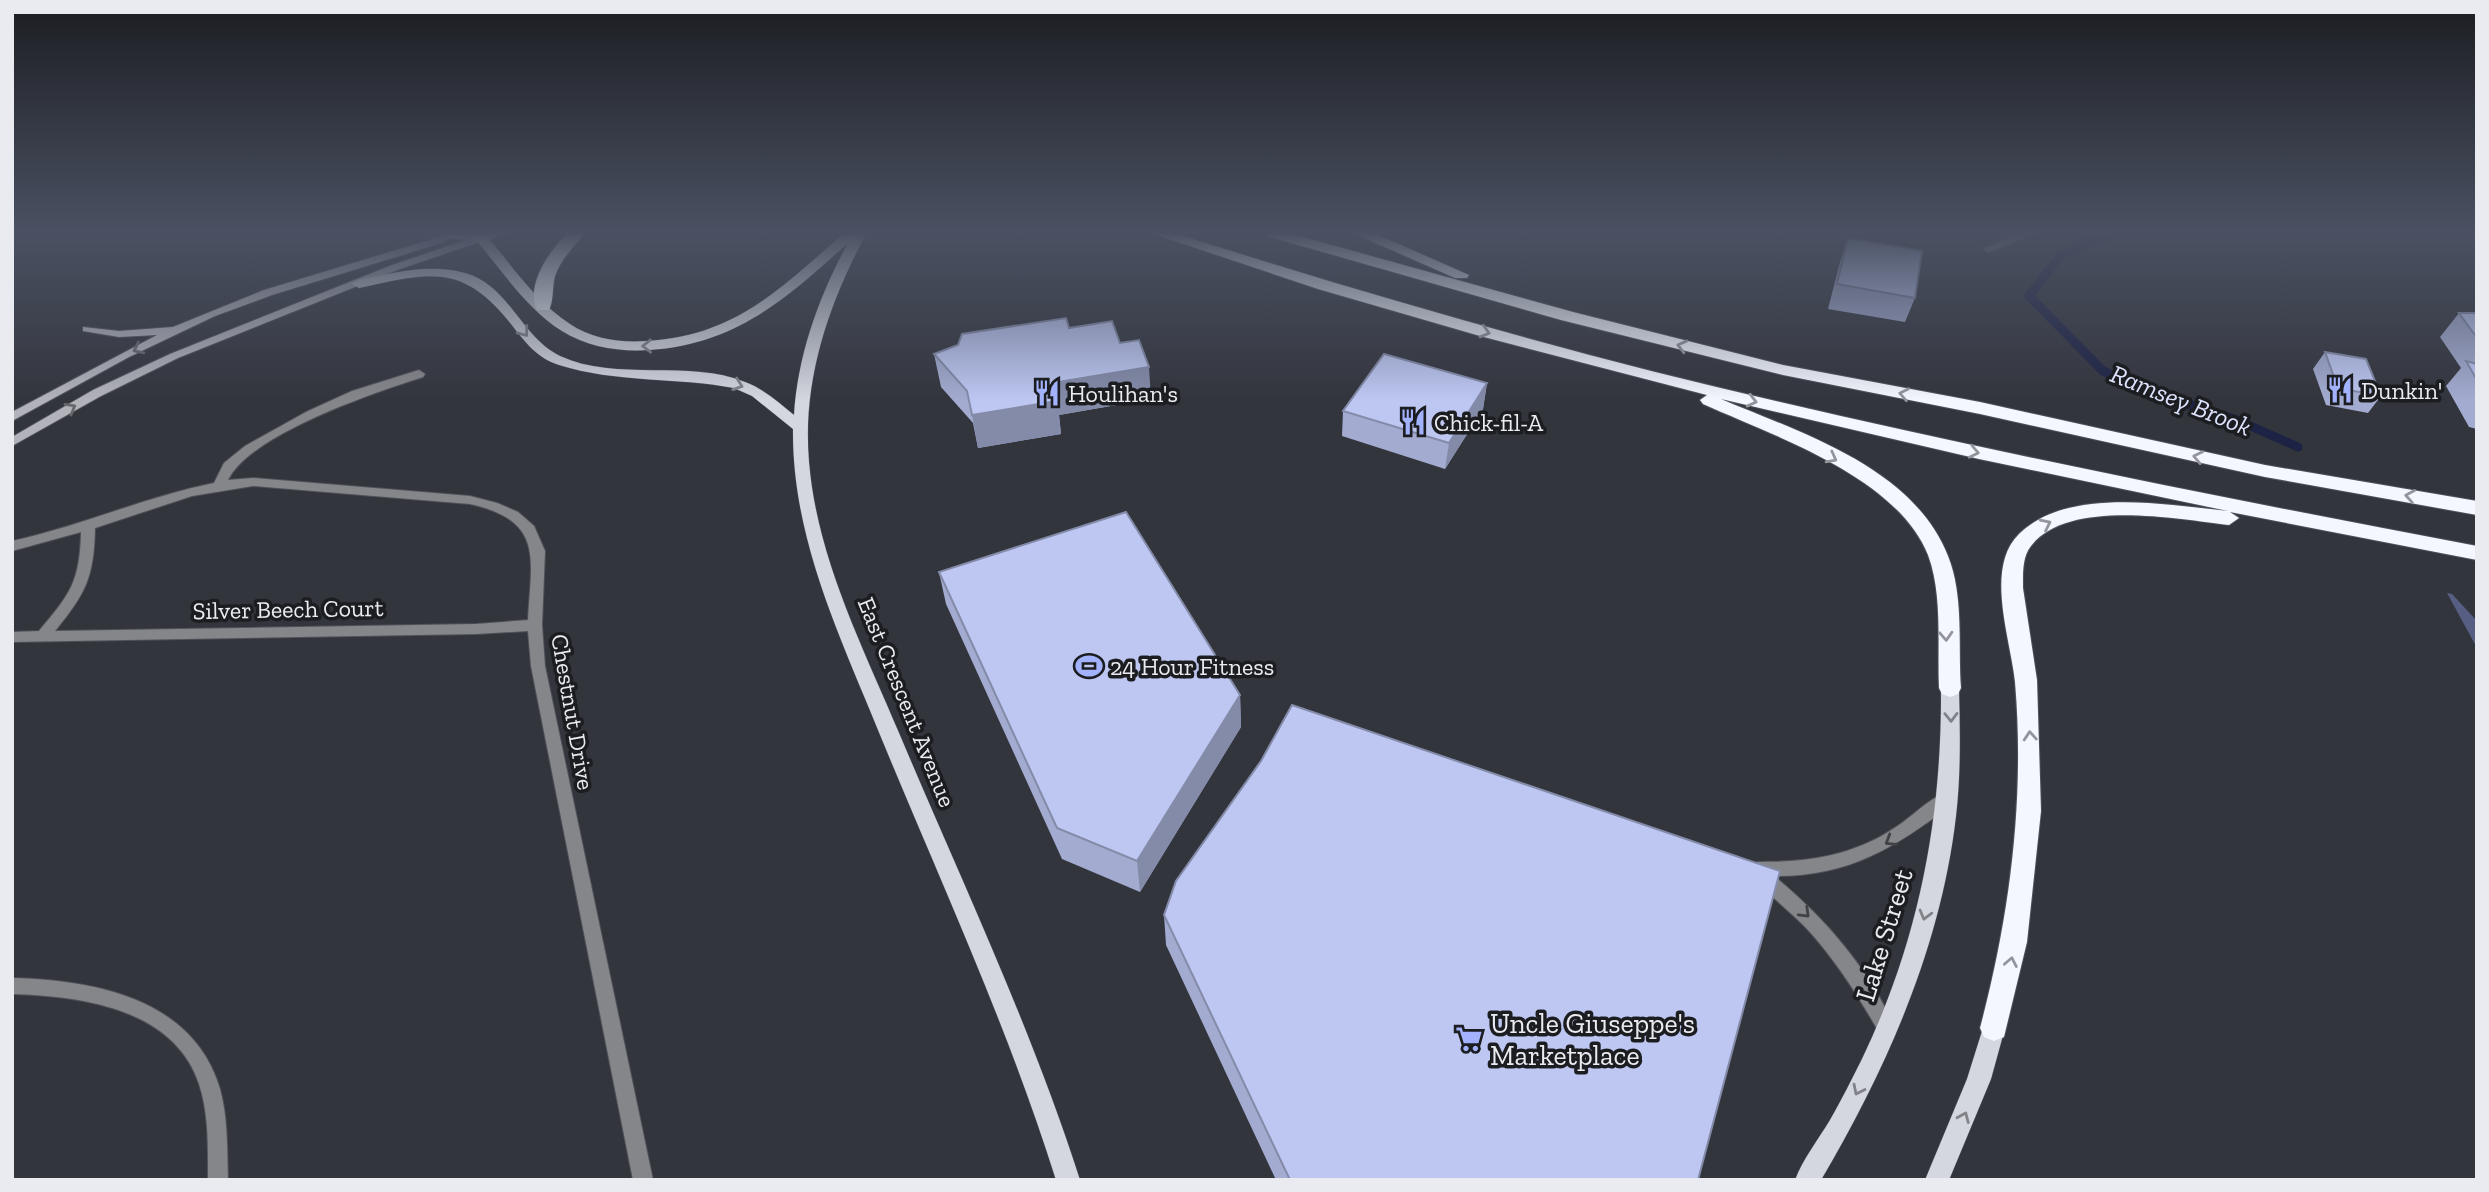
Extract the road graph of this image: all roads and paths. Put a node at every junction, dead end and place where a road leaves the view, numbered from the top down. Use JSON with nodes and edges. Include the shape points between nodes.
{"nodes":[{"id":1,"x":279,"y":290,"type":"edge"},
{"id":2,"x":344,"y":290,"type":"edge"},
{"id":3,"x":488,"y":290,"type":"edge"},
{"id":4,"x":530,"y":290,"type":"edge"},
{"id":5,"x":544,"y":290,"type":"edge"},
{"id":6,"x":785,"y":290,"type":"edge"},
{"id":7,"x":831,"y":290,"type":"edge"},
{"id":8,"x":1337,"y":290,"type":"edge"},
{"id":9,"x":1473,"y":290,"type":"edge"},
{"id":10,"x":1499,"y":290,"type":"edge"},
{"id":11,"x":543,"y":306,"type":"junction"},
{"id":12,"x":1567,"y":316,"type":"junction"},
{"id":13,"x":183,"y":328,"type":"junction"},
{"id":14,"x":86,"y":329,"type":"dead end"},
{"id":15,"x":419,"y":374,"type":"dead end"},
{"id":16,"x":1659,"y":378,"type":"junction"},
{"id":17,"x":78,"y":380,"type":"junction"},
{"id":18,"x":97,"y":393,"type":"junction"},
{"id":19,"x":12,"y":416,"type":"edge"},
{"id":20,"x":801,"y":428,"type":"junction"},
{"id":21,"x":12,"y":442,"type":"edge"},
{"id":22,"x":219,"y":485,"type":"junction"},
{"id":23,"x":2477,"y":508,"type":"edge"},
{"id":24,"x":88,"y":527,"type":"junction"},
{"id":25,"x":2377,"y":534,"type":"junction"},
{"id":26,"x":12,"y":546,"type":"edge"},
{"id":27,"x":2477,"y":552,"type":"edge"},
{"id":28,"x":535,"y":625,"type":"junction"},
{"id":29,"x":43,"y":636,"type":"junction"},
{"id":30,"x":12,"y":637,"type":"edge"},
{"id":31,"x":1950,"y":688,"type":"joint"},
{"id":32,"x":1945,"y":800,"type":"junction"},
{"id":33,"x":12,"y":986,"type":"edge"},
{"id":34,"x":1886,"y":1028,"type":"junction"},
{"id":35,"x":1994,"y":1028,"type":"joint"},
{"id":36,"x":1068,"y":1179,"type":"edge"},
{"id":37,"x":218,"y":1180,"type":"edge"},
{"id":38,"x":643,"y":1180,"type":"edge"},
{"id":39,"x":1807,"y":1180,"type":"edge"},
{"id":40,"x":1937,"y":1180,"type":"edge"}],
"edges":[{"from":1,"to":13,"type":"main road"},
{"from":2,"to":18,"type":"main road","via":[[214,338]]},
{"from":3,"to":20,"type":"main road","one_way":true,"via":[[536,347],[551,357],[605,370],[738,384],[757,393]]},
{"from":4,"to":11,"type":"main road"},
{"from":5,"to":11,"type":"highway"},
{"from":6,"to":11,"type":"main road","one_way":true,"via":[[750,319],[690,342],[630,346],[593,340],[568,329]]},
{"from":7,"to":20,"type":"main road","name":"East Crescent Avenue","via":[[806,375]]},
{"from":8,"to":16,"type":"highway","one_way":true},
{"from":9,"to":12,"type":"highway"},
{"from":10,"to":12,"type":"highway"},
{"from":23,"to":12,"type":"highway","one_way":true,"via":[[2265,471],[1783,370]]},
{"from":13,"to":14,"type":"main road","via":[[119,334]]},
{"from":13,"to":17,"type":"main road","one_way":true},
{"from":15,"to":22,"type":"street","via":[[310,415],[249,449],[228,466]]},
{"from":16,"to":25,"type":"highway","one_way":true,"via":[[2025,464]]},
{"from":16,"to":31,"type":"highway","one_way":true,"via":[[1835,459],[1906,509],[1931,540],[1942,572]]},
{"from":17,"to":18,"type":"main road"},
{"from":17,"to":19,"type":"main road"},
{"from":21,"to":18,"type":"main road","one_way":true},
{"from":20,"to":36,"type":"main road","name":"East Crescent Avenue","via":[[807,505],[832,593],[1023,1052]]},
{"from":22,"to":24,"type":"street","name":"Chestnut Drive"},
{"from":22,"to":28,"type":"street","name":"Chestnut Drive","via":[[288,484],[470,500],[501,508],[523,523],[536,541]]},
{"from":24,"to":26,"type":"street","name":"Chestnut Drive"},
{"from":24,"to":29,"type":"street","via":[[84,581]]},
{"from":25,"to":27,"type":"highway"},
{"from":35,"to":25,"type":"highway","one_way":true,"via":[[2018,924],[2029,818],[2029,723],[2012,576],[2017,550],[2025,539],[2064,516],[2127,510]]},
{"from":28,"to":29,"type":"street","name":"Silver Beech Court"},
{"from":28,"to":38,"type":"street","name":"Chestnut Drive","via":[[538,666]]},
{"from":29,"to":30,"type":"street","name":"Silver Beech Court"},
{"from":31,"to":32,"type":"main road","name":"Lake Street","one_way":true,"via":[[1951,747]]},
{"from":32,"to":34,"type":"main road","name":"Lake Street","one_way":true,"via":[[1926,913]]},
{"from":32,"to":34,"type":"street","one_way":true,"via":[[1888,843],[1865,854],[1813,869],[1753,869],[1830,939],[1867,991]]},
{"from":33,"to":37,"type":"street","via":[[102,995],[156,1017],[194,1054],[208,1085],[217,1128]]},
{"from":34,"to":39,"type":"main road","name":"Lake Street","one_way":true,"via":[[1859,1089]]},
{"from":40,"to":35,"type":"main road","one_way":true,"via":[[1979,1079]]}]}
